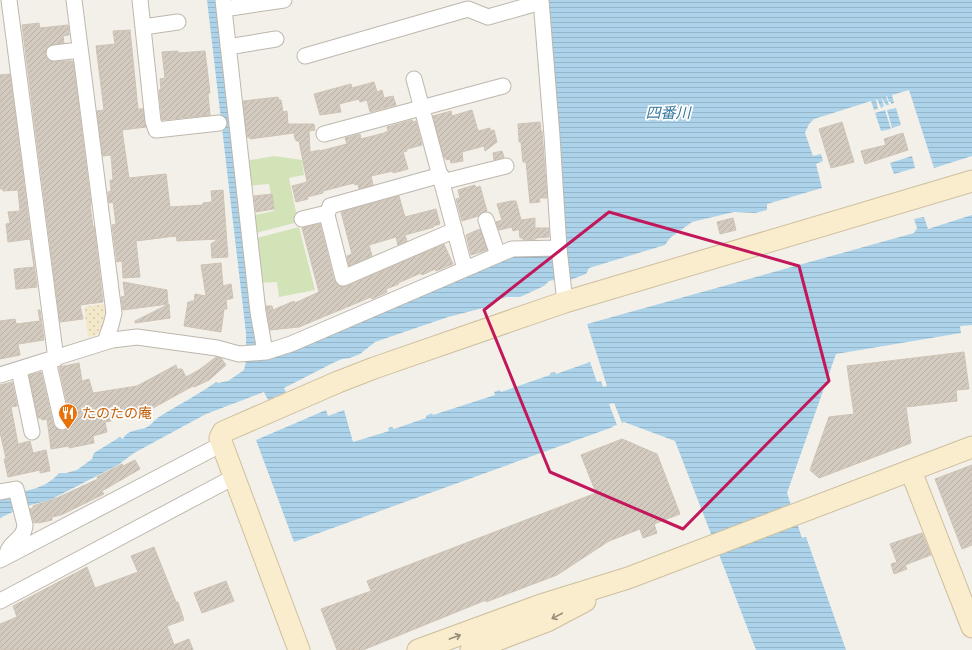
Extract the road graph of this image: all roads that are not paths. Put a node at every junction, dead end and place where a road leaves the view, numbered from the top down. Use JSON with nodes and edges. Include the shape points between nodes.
{"nodes":[{"id":1,"x":8,"y":0,"type":"edge"},
{"id":2,"x":74,"y":0,"type":"edge"},
{"id":3,"x":140,"y":0,"type":"edge"},
{"id":4,"x":284,"y":0,"type":"edge"},
{"id":5,"x":541,"y":1,"type":"edge"},
{"id":6,"x":223,"y":5,"type":"edge"},
{"id":7,"x":178,"y":22,"type":"dead end"},
{"id":8,"x":143,"y":27,"type":"junction"},
{"id":9,"x":276,"y":39,"type":"dead end"},
{"id":10,"x":228,"y":47,"type":"junction"},
{"id":11,"x":80,"y":50,"type":"junction"},
{"id":12,"x":54,"y":53,"type":"dead end"},
{"id":13,"x":306,"y":56,"type":"dead end"},
{"id":14,"x":414,"y":79,"type":"dead end"},
{"id":15,"x":503,"y":86,"type":"dead end"},
{"id":16,"x":423,"y":108,"type":"junction"},
{"id":17,"x":219,"y":123,"type":"dead end"},
{"id":18,"x":324,"y":134,"type":"dead end"},
{"id":19,"x":506,"y":166,"type":"dead end"},
{"id":20,"x":441,"y":179,"type":"junction"},
{"id":21,"x":972,"y":181,"type":"edge"},
{"id":22,"x":327,"y":213,"type":"junction"},
{"id":23,"x":302,"y":219,"type":"dead end"},
{"id":24,"x":486,"y":220,"type":"dead end"},
{"id":25,"x":455,"y":230,"type":"junction"},
{"id":26,"x":559,"y":250,"type":"junction"},
{"id":27,"x":498,"y":255,"type":"junction"},
{"id":28,"x":465,"y":269,"type":"junction"},
{"id":29,"x":565,"y":302,"type":"junction"},
{"id":30,"x":105,"y":342,"type":"junction"},
{"id":31,"x":265,"y":353,"type":"junction"},
{"id":32,"x":52,"y":360,"type":"junction"},
{"id":33,"x":19,"y":370,"type":"junction"},
{"id":34,"x":0,"y":375,"type":"edge"},
{"id":35,"x":62,"y":422,"type":"dead end"},
{"id":36,"x":32,"y":432,"type":"dead end"},
{"id":37,"x":222,"y":444,"type":"junction"},
{"id":38,"x":972,"y":447,"type":"edge"},
{"id":39,"x":911,"y":470,"type":"junction"},
{"id":40,"x":234,"y":477,"type":"junction"},
{"id":41,"x":0,"y":492,"type":"edge"},
{"id":42,"x":3,"y":559,"type":"edge"},
{"id":43,"x":628,"y":578,"type":"junction"},
{"id":44,"x":0,"y":601,"type":"edge"},
{"id":45,"x":972,"y":627,"type":"edge"},
{"id":46,"x":299,"y":650,"type":"edge"},
{"id":47,"x":418,"y":650,"type":"edge"},
{"id":48,"x":471,"y":650,"type":"edge"}],
"edges":[{"from":1,"to":32,"type":"street"},
{"from":2,"to":11,"type":"street"},
{"from":3,"to":8,"type":"street"},
{"from":4,"to":6,"type":"street"},
{"from":5,"to":13,"type":"street","via":[[488,17],[468,9]]},
{"from":5,"to":26,"type":"street"},
{"from":6,"to":10,"type":"street"},
{"from":7,"to":8,"type":"street"},
{"from":8,"to":17,"type":"street","via":[[156,130]]},
{"from":9,"to":10,"type":"street"},
{"from":10,"to":31,"type":"street","via":[[258,312]]},
{"from":11,"to":12,"type":"street"},
{"from":11,"to":30,"type":"street","via":[[114,313]]},
{"from":14,"to":16,"type":"street"},
{"from":15,"to":16,"type":"street"},
{"from":16,"to":18,"type":"street"},
{"from":16,"to":20,"type":"street"},
{"from":19,"to":20,"type":"street"},
{"from":20,"to":22,"type":"street","via":[[330,206]]},
{"from":20,"to":25,"type":"street"},
{"from":21,"to":29,"type":"street"},
{"from":22,"to":23,"type":"street"},
{"from":22,"to":25,"type":"street","via":[[343,278]]},
{"from":24,"to":27,"type":"street"},
{"from":25,"to":28,"type":"street"},
{"from":26,"to":27,"type":"street","via":[[512,249]]},
{"from":26,"to":29,"type":"street"},
{"from":27,"to":28,"type":"street"},
{"from":28,"to":31,"type":"street"},
{"from":29,"to":37,"type":"street","via":[[338,382],[223,432],[220,438]]},
{"from":30,"to":31,"type":"street","via":[[137,337],[217,348],[239,354]]},
{"from":30,"to":32,"type":"street"},
{"from":32,"to":33,"type":"street"},
{"from":32,"to":35,"type":"street"},
{"from":33,"to":34,"type":"street"},
{"from":33,"to":36,"type":"street"},
{"from":37,"to":40,"type":"street"},
{"from":37,"to":42,"type":"street"},
{"from":38,"to":39,"type":"street"},
{"from":39,"to":43,"type":"street"},
{"from":39,"to":45,"type":"street"},
{"from":40,"to":44,"type":"street"},
{"from":40,"to":46,"type":"street"},
{"from":41,"to":42,"type":"street","via":[[16,490],[24,529]]},
{"from":47,"to":43,"type":"street","one_way":true,"via":[[541,605]]},
{"from":43,"to":48,"type":"street","one_way":true,"via":[[547,621]]}]}
